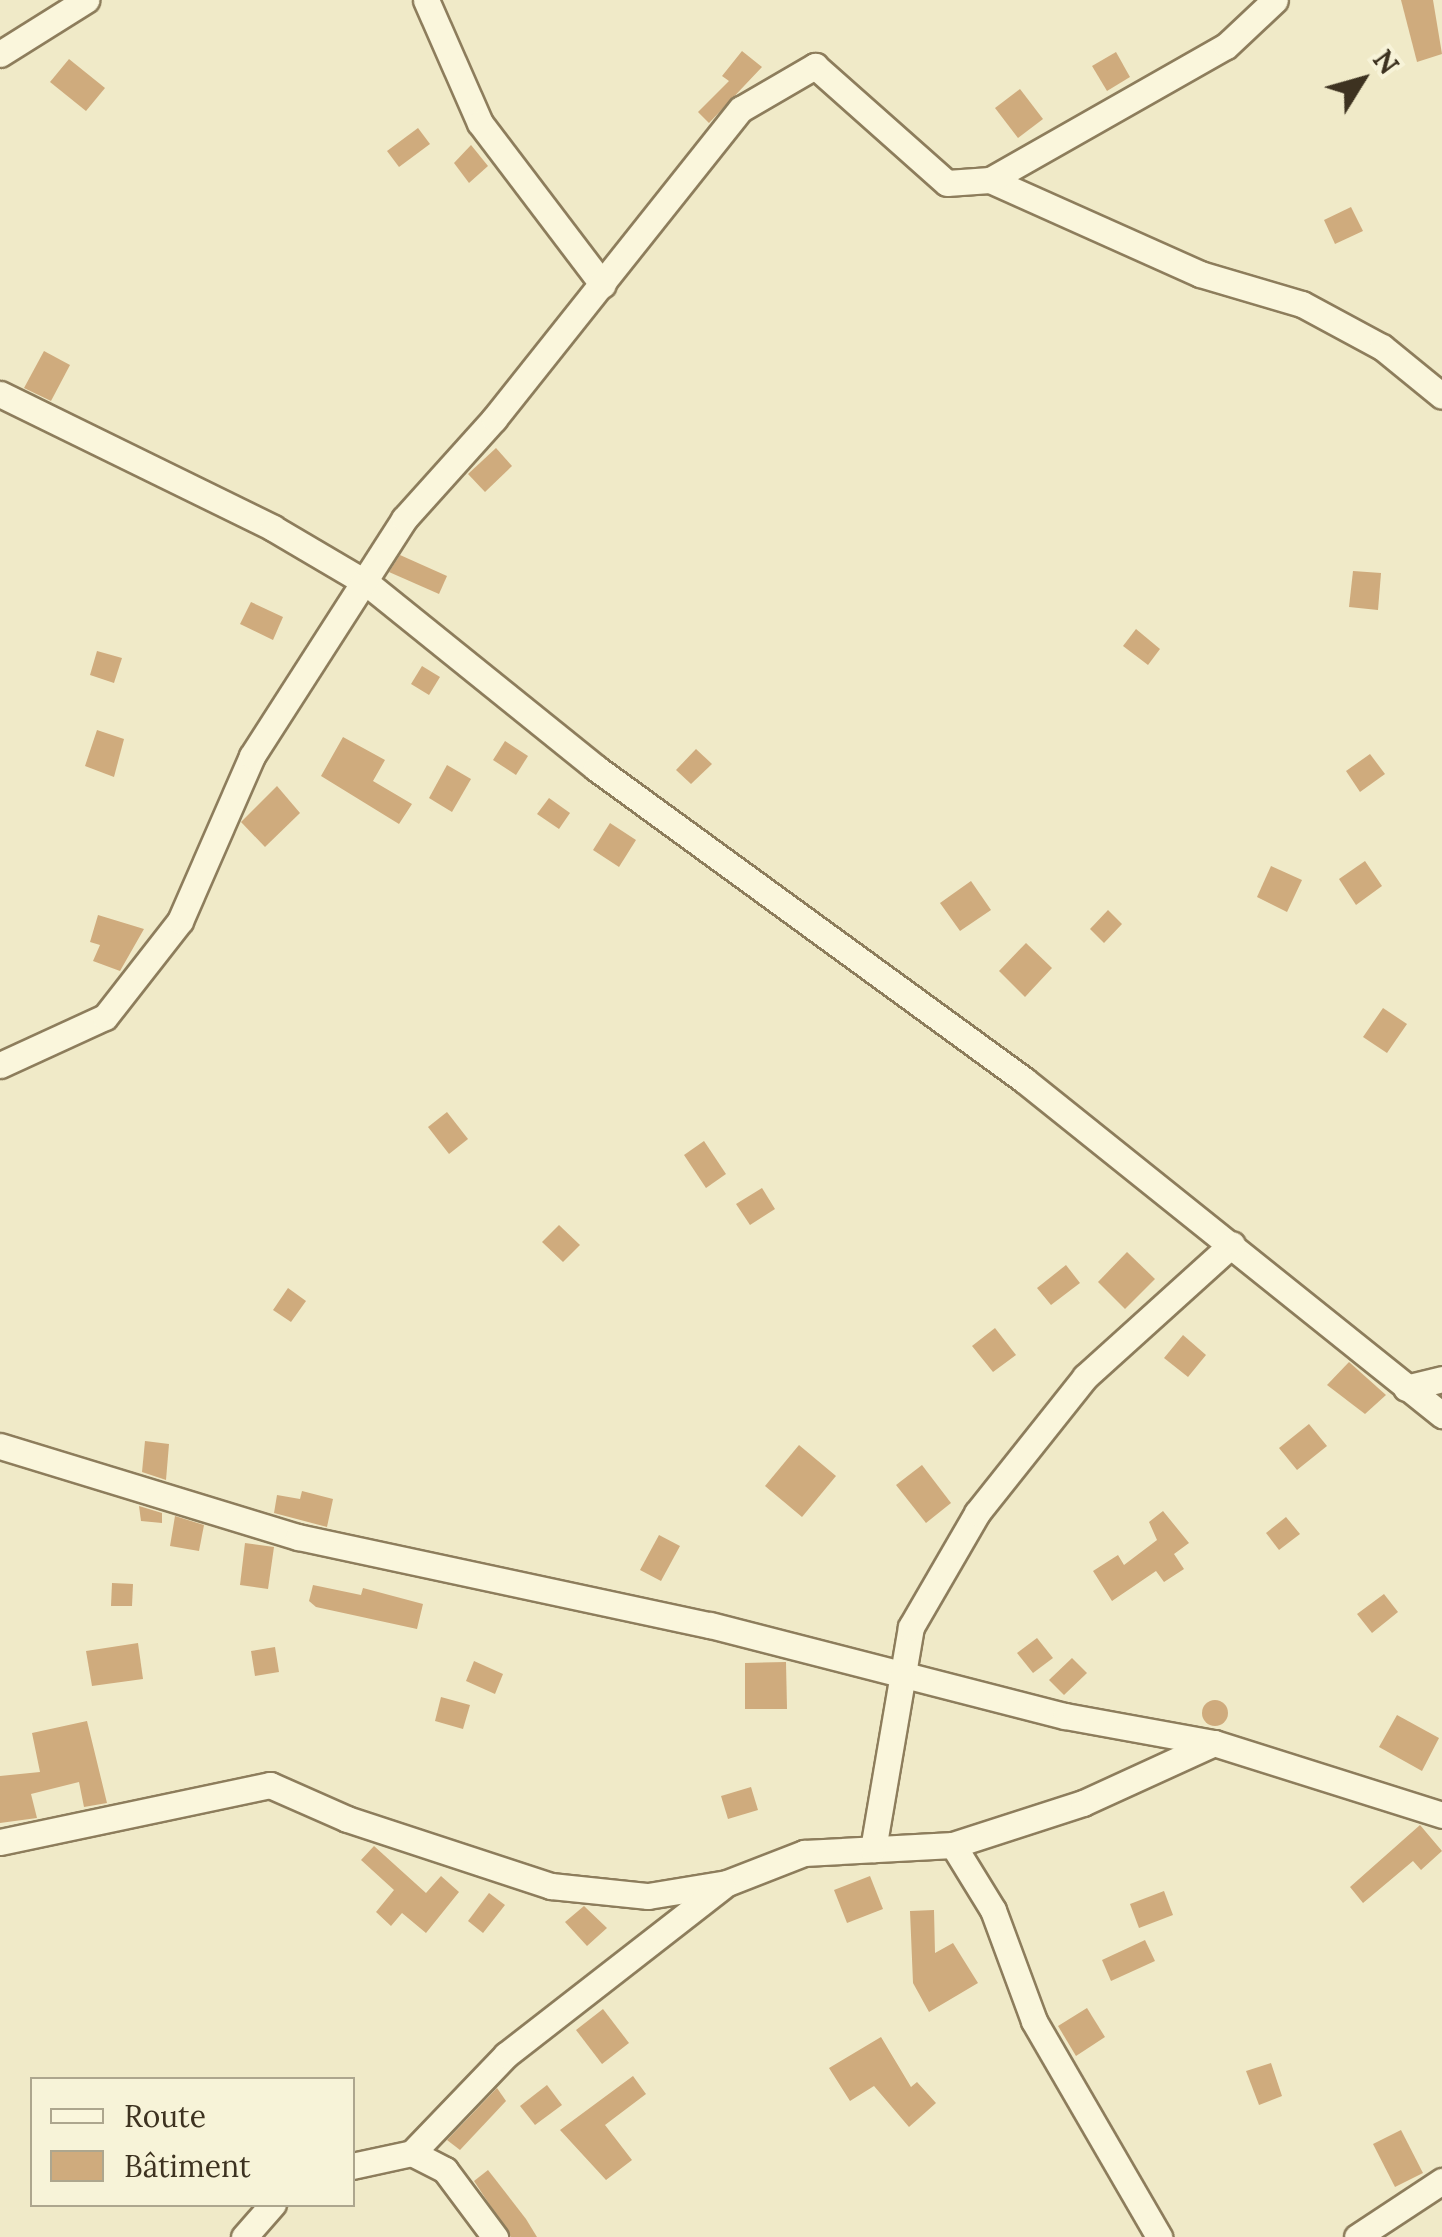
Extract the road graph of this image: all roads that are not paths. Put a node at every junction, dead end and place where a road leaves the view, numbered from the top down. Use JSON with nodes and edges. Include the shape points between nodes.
{"nodes":[{"id":1,"x":86,"y":0,"type":"edge"},
{"id":2,"x":426,"y":0,"type":"edge"},
{"id":3,"x":1275,"y":0,"type":"edge"},
{"id":4,"x":0,"y":54,"type":"edge"},
{"id":5,"x":990,"y":180,"type":"junction"},
{"id":6,"x":603,"y":285,"type":"junction"},
{"id":7,"x":0,"y":394,"type":"edge"},
{"id":8,"x":1442,"y":396,"type":"edge"},
{"id":9,"x":368,"y":584,"type":"junction"},
{"id":10,"x":0,"y":1065,"type":"edge"},
{"id":11,"x":1232,"y":1244,"type":"junction"},
{"id":12,"x":1442,"y":1379,"type":"edge"},
{"id":13,"x":1406,"y":1388,"type":"junction"},
{"id":14,"x":1442,"y":1415,"type":"edge"},
{"id":15,"x":0,"y":1446,"type":"edge"},
{"id":16,"x":902,"y":1678,"type":"junction"},
{"id":17,"x":1214,"y":1743,"type":"junction"},
{"id":18,"x":1442,"y":1815,"type":"edge"},
{"id":19,"x":0,"y":1842,"type":"edge"},
{"id":20,"x":953,"y":1844,"type":"junction"},
{"id":21,"x":873,"y":1850,"type":"junction"},
{"id":22,"x":726,"y":1884,"type":"junction"},
{"id":23,"x":412,"y":2153,"type":"junction"},
{"id":24,"x":355,"y":2165,"type":"edge"},
{"id":25,"x":1442,"y":2181,"type":"edge"},
{"id":26,"x":270,"y":2207,"type":"edge"},
{"id":27,"x":244,"y":2237,"type":"edge"},
{"id":28,"x":495,"y":2237,"type":"edge"},
{"id":29,"x":1158,"y":2237,"type":"edge"},
{"id":30,"x":1357,"y":2237,"type":"edge"}],
"edges":[{"from":1,"to":4,"type":"street"},
{"from":2,"to":6,"type":"street","via":[[480,123]]},
{"from":3,"to":5,"type":"street","via":[[1226,46]]},
{"from":5,"to":6,"type":"street","via":[[948,182],[815,66],[741,109]]},
{"from":5,"to":8,"type":"street","via":[[1200,274],[1302,304],[1382,347]]},
{"from":6,"to":9,"type":"street","via":[[404,519]]},
{"from":7,"to":9,"type":"street","via":[[273,528]]},
{"from":9,"to":10,"type":"street","via":[[252,756],[169,935],[105,1017]]},
{"from":9,"to":11,"type":"street","via":[[596,768],[1024,1080]]},
{"from":11,"to":13,"type":"street"},
{"from":11,"to":16,"type":"street","via":[[1085,1377],[977,1514],[911,1627]]},
{"from":12,"to":13,"type":"street"},
{"from":13,"to":14,"type":"street"},
{"from":15,"to":16,"type":"street","via":[[298,1537],[710,1624]]},
{"from":16,"to":17,"type":"street"},
{"from":16,"to":21,"type":"street"},
{"from":17,"to":18,"type":"street"},
{"from":17,"to":20,"type":"street","via":[[1082,1803]]},
{"from":19,"to":22,"type":"street","via":[[270,1785],[347,1819],[551,1886],[648,1896]]},
{"from":20,"to":21,"type":"street"},
{"from":20,"to":29,"type":"street","via":[[992,1910],[1034,2021]]},
{"from":21,"to":22,"type":"street","via":[[804,1853]]},
{"from":22,"to":23,"type":"street","via":[[506,2055]]},
{"from":23,"to":24,"type":"street"},
{"from":23,"to":28,"type":"street","via":[[445,2170]]},
{"from":25,"to":30,"type":"street"},
{"from":26,"to":27,"type":"street"}]}
